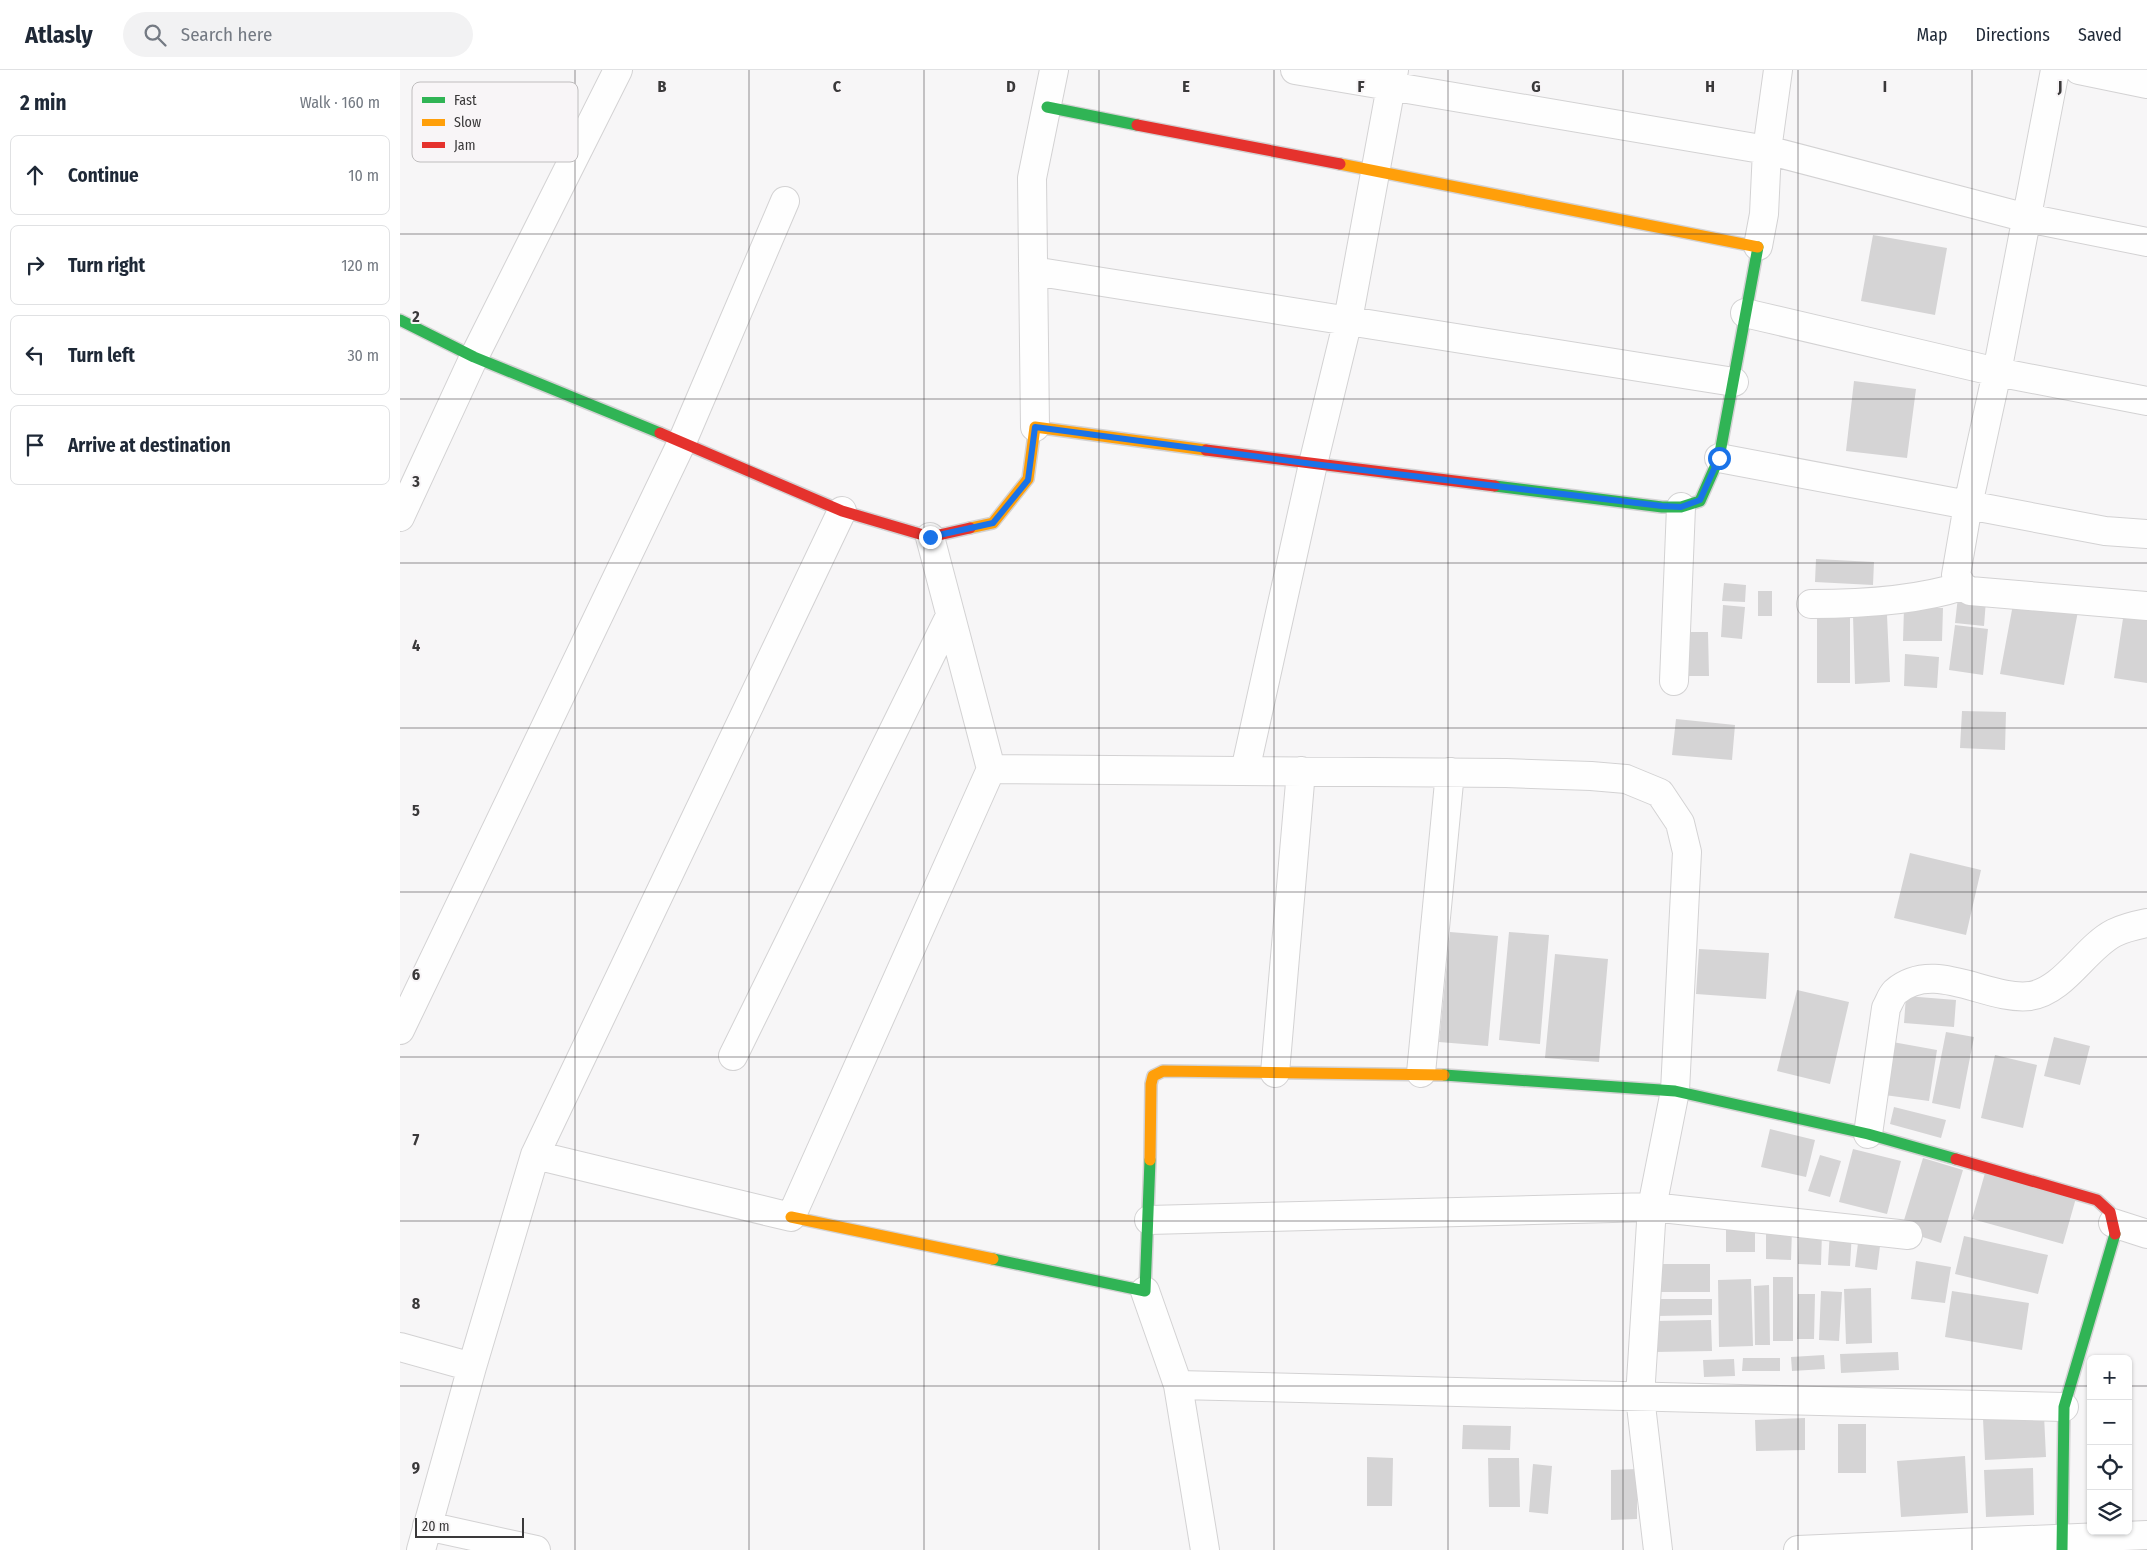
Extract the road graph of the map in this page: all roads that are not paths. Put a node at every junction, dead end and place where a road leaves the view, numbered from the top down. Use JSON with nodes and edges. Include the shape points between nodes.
{"nodes":[{"id":1,"x":618,"y":70,"type":"edge"},
{"id":2,"x":1054,"y":70,"type":"edge"},
{"id":3,"x":1294,"y":70,"type":"edge"},
{"id":4,"x":1778,"y":70,"type":"edge"},
{"id":5,"x":2055,"y":70,"type":"edge"},
{"id":6,"x":2079,"y":70,"type":"edge"},
{"id":7,"x":1393,"y":79,"type":"edge"},
{"id":8,"x":2147,"y":84,"type":"edge"},
{"id":9,"x":1047,"y":107,"type":"junction"},
{"id":10,"x":578,"y":150,"type":"edge"},
{"id":11,"x":1767,"y":150,"type":"junction"},
{"id":12,"x":572,"y":162,"type":"edge"},
{"id":13,"x":1374,"y":171,"type":"junction"},
{"id":14,"x":786,"y":201,"type":"dead end"},
{"id":15,"x":2027,"y":218,"type":"junction"},
{"id":16,"x":2147,"y":242,"type":"edge"},
{"id":17,"x":1758,"y":246,"type":"junction"},
{"id":18,"x":1034,"y":271,"type":"junction"},
{"id":19,"x":1745,"y":313,"type":"junction"},
{"id":20,"x":400,"y":320,"type":"edge"},
{"id":21,"x":1348,"y":320,"type":"junction"},
{"id":22,"x":474,"y":357,"type":"junction"},
{"id":23,"x":1997,"y":372,"type":"junction"},
{"id":24,"x":1734,"y":382,"type":"junction"},
{"id":25,"x":2147,"y":401,"type":"edge"},
{"id":26,"x":1035,"y":427,"type":"junction"},
{"id":27,"x":682,"y":442,"type":"junction"},
{"id":28,"x":1719,"y":458,"type":"junction"},
{"id":29,"x":1313,"y":464,"type":"junction"},
{"id":30,"x":1968,"y":505,"type":"junction"},
{"id":31,"x":1681,"y":507,"type":"junction"},
{"id":32,"x":842,"y":511,"type":"junction"},
{"id":33,"x":400,"y":516,"type":"edge"},
{"id":34,"x":2147,"y":534,"type":"edge"},
{"id":35,"x":930,"y":537,"type":"junction"},
{"id":36,"x":1962,"y":586,"type":"junction"},
{"id":37,"x":1811,"y":604,"type":"dead end"},
{"id":38,"x":2147,"y":606,"type":"edge"},
{"id":39,"x":950,"y":616,"type":"junction"},
{"id":40,"x":1674,"y":681,"type":"dead end"},
{"id":41,"x":991,"y":769,"type":"junction"},
{"id":42,"x":1245,"y":771,"type":"junction"},
{"id":43,"x":1301,"y":771,"type":"junction"},
{"id":44,"x":1450,"y":772,"type":"junction"},
{"id":45,"x":2147,"y":924,"type":"edge"},
{"id":46,"x":400,"y":1030,"type":"edge"},
{"id":47,"x":733,"y":1056,"type":"dead end"},
{"id":48,"x":1274,"y":1073,"type":"junction"},
{"id":49,"x":1421,"y":1073,"type":"junction"},
{"id":50,"x":1675,"y":1091,"type":"junction"},
{"id":51,"x":1868,"y":1134,"type":"junction"},
{"id":52,"x":535,"y":1155,"type":"junction"},
{"id":53,"x":1652,"y":1207,"type":"junction"},
{"id":54,"x":791,"y":1217,"type":"junction"},
{"id":55,"x":1149,"y":1220,"type":"junction"},
{"id":56,"x":2113,"y":1223,"type":"junction"},
{"id":57,"x":2147,"y":1234,"type":"edge"},
{"id":58,"x":1908,"y":1235,"type":"dead end"},
{"id":59,"x":1145,"y":1291,"type":"junction"},
{"id":60,"x":400,"y":1347,"type":"edge"},
{"id":61,"x":472,"y":1367,"type":"junction"},
{"id":62,"x":1178,"y":1385,"type":"junction"},
{"id":63,"x":1640,"y":1397,"type":"junction"},
{"id":64,"x":2064,"y":1407,"type":"junction"},
{"id":65,"x":2147,"y":1535,"type":"edge"},
{"id":66,"x":424,"y":1538,"type":"edge"},
{"id":67,"x":2062,"y":1544,"type":"edge"},
{"id":68,"x":536,"y":1550,"type":"edge"},
{"id":69,"x":1206,"y":1550,"type":"edge"},
{"id":70,"x":1658,"y":1550,"type":"edge"},
{"id":71,"x":1798,"y":1550,"type":"edge"}],
"edges":[{"from":1,"to":10,"type":"street"},
{"from":2,"to":9,"type":"street"},
{"from":3,"to":7,"type":"street"},
{"from":4,"to":11,"type":"street"},
{"from":5,"to":15,"type":"street"},
{"from":6,"to":8,"type":"street"},
{"from":7,"to":11,"type":"street"},
{"from":7,"to":13,"type":"street"},
{"from":9,"to":13,"type":"street"},
{"from":9,"to":18,"type":"street","via":[[1032,178]]},
{"from":11,"to":15,"type":"street"},
{"from":11,"to":17,"type":"street","via":[[1764,214]]},
{"from":12,"to":22,"type":"street"},
{"from":13,"to":17,"type":"street"},
{"from":13,"to":21,"type":"street"},
{"from":14,"to":27,"type":"street"},
{"from":15,"to":16,"type":"street"},
{"from":15,"to":23,"type":"street"},
{"from":17,"to":19,"type":"street"},
{"from":18,"to":21,"type":"street"},
{"from":18,"to":26,"type":"street"},
{"from":19,"to":23,"type":"street"},
{"from":19,"to":24,"type":"street"},
{"from":20,"to":22,"type":"street"},
{"from":21,"to":24,"type":"street"},
{"from":21,"to":29,"type":"street"},
{"from":22,"to":27,"type":"street"},
{"from":22,"to":33,"type":"street"},
{"from":23,"to":25,"type":"street"},
{"from":23,"to":30,"type":"street"},
{"from":24,"to":28,"type":"street"},
{"from":26,"to":29,"type":"street"},
{"from":26,"to":35,"type":"street","via":[[1028,480],[993,523]]},
{"from":27,"to":32,"type":"street"},
{"from":27,"to":46,"type":"street"},
{"from":28,"to":30,"type":"street"},
{"from":28,"to":31,"type":"street","via":[[1700,500]]},
{"from":29,"to":31,"type":"street"},
{"from":29,"to":42,"type":"street"},
{"from":30,"to":34,"type":"street","via":[[2105,531]]},
{"from":30,"to":36,"type":"street","via":[[1956,575]]},
{"from":31,"to":40,"type":"street"},
{"from":32,"to":35,"type":"street"},
{"from":32,"to":52,"type":"street"},
{"from":35,"to":39,"type":"street"},
{"from":36,"to":37,"type":"street","via":[[1935,594],[1856,604]]},
{"from":36,"to":38,"type":"street","via":[[1970,592]]},
{"from":39,"to":41,"type":"street"},
{"from":39,"to":47,"type":"street"},
{"from":41,"to":42,"type":"street"},
{"from":41,"to":54,"type":"street"},
{"from":42,"to":43,"type":"street"},
{"from":43,"to":44,"type":"street"},
{"from":43,"to":48,"type":"street"},
{"from":44,"to":49,"type":"street"},
{"from":44,"to":50,"type":"street","via":[[1626,779],[1660,793],[1680,823],[1687,852]]},
{"from":45,"to":51,"type":"street","via":[[2114,933],[2048,991],[2032,996],[2014,997],[1937,978],[1912,982],[1894,993],[1886,1008]]},
{"from":48,"to":49,"type":"street"},
{"from":48,"to":55,"type":"street","via":[[1163,1072],[1153,1076],[1150,1084]]},
{"from":49,"to":50,"type":"street"},
{"from":50,"to":51,"type":"street"},
{"from":50,"to":53,"type":"street"},
{"from":51,"to":56,"type":"street","via":[[2097,1200],[2110,1212]]},
{"from":52,"to":54,"type":"street"},
{"from":52,"to":61,"type":"street"},
{"from":53,"to":55,"type":"street"},
{"from":53,"to":58,"type":"street"},
{"from":53,"to":63,"type":"street"},
{"from":54,"to":59,"type":"street"},
{"from":55,"to":59,"type":"street"},
{"from":56,"to":57,"type":"street"},
{"from":56,"to":64,"type":"street","via":[[2115,1233]]},
{"from":59,"to":62,"type":"street"},
{"from":60,"to":61,"type":"street"},
{"from":61,"to":66,"type":"street"},
{"from":62,"to":63,"type":"street"},
{"from":62,"to":69,"type":"street"},
{"from":63,"to":64,"type":"street"},
{"from":63,"to":70,"type":"street"},
{"from":64,"to":67,"type":"street"},
{"from":65,"to":67,"type":"street"},
{"from":66,"to":68,"type":"street"},
{"from":67,"to":71,"type":"street"}]}
